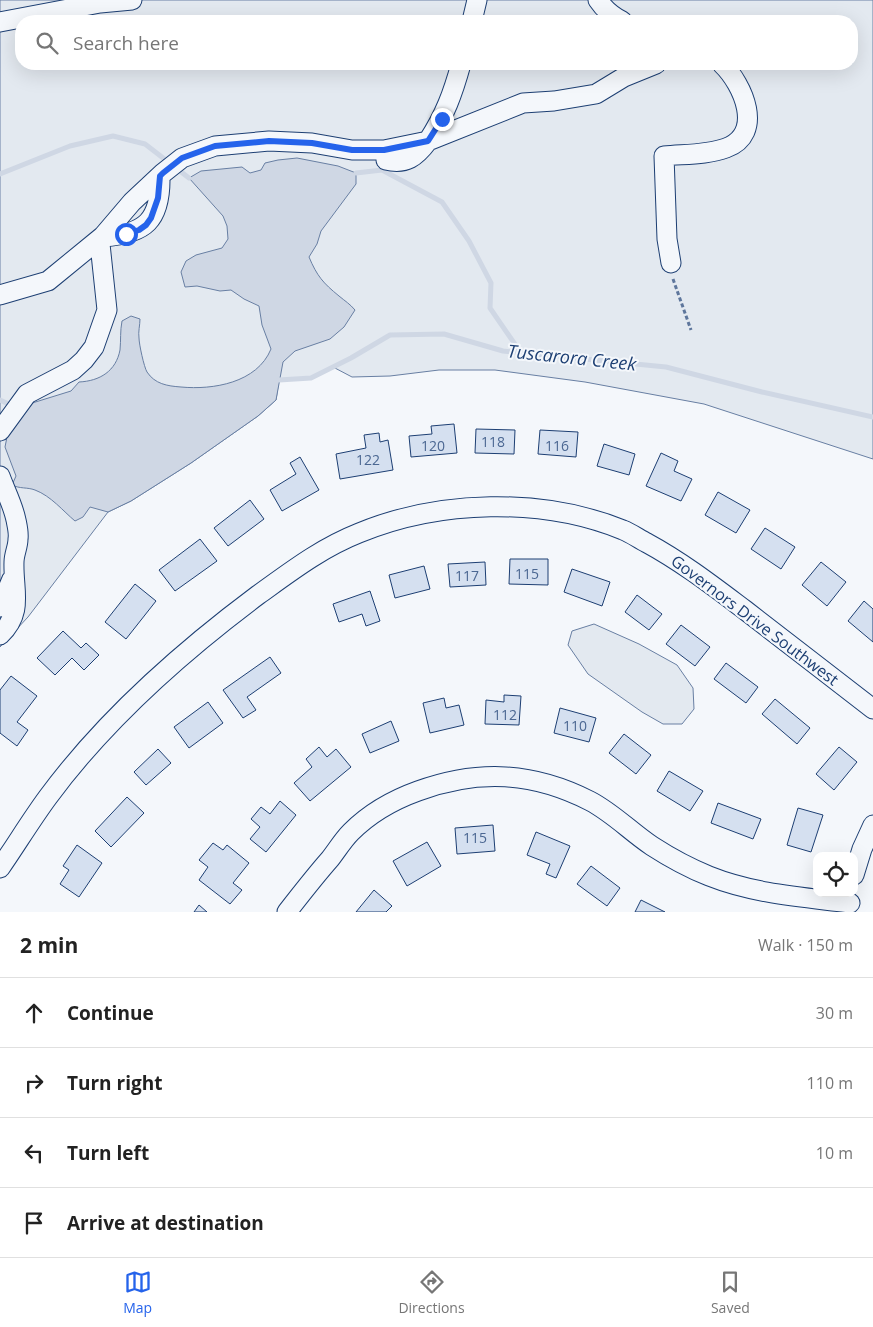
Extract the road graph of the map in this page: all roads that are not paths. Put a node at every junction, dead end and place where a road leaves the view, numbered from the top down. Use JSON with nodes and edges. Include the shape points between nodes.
{"nodes":[{"id":1,"x":132,"y":0,"type":"edge"},
{"id":2,"x":478,"y":0,"type":"edge"},
{"id":3,"x":598,"y":0,"type":"edge"},
{"id":4,"x":107,"y":1,"type":"edge"},
{"id":5,"x":36,"y":15,"type":"edge"},
{"id":6,"x":474,"y":15,"type":"edge"},
{"id":7,"x":612,"y":15,"type":"edge"},
{"id":8,"x":15,"y":19,"type":"edge"},
{"id":9,"x":0,"y":22,"type":"edge"},
{"id":10,"x":459,"y":70,"type":"edge"},
{"id":11,"x":641,"y":70,"type":"edge"},
{"id":12,"x":728,"y":70,"type":"edge"},
{"id":13,"x":428,"y":141,"type":"junction"},
{"id":14,"x":352,"y":150,"type":"junction"},
{"id":15,"x":162,"y":174,"type":"junction"},
{"id":16,"x":103,"y":236,"type":"junction"},
{"id":17,"x":672,"y":272,"type":"road end"},
{"id":18,"x":0,"y":295,"type":"edge"},
{"id":19,"x":1,"y":430,"type":"edge"},
{"id":20,"x":0,"y":476,"type":"edge"},
{"id":21,"x":14,"y":576,"type":"junction"},
{"id":22,"x":0,"y":607,"type":"edge"},
{"id":23,"x":0,"y":635,"type":"edge"},
{"id":24,"x":873,"y":709,"type":"edge"},
{"id":25,"x":873,"y":825,"type":"edge"},
{"id":26,"x":858,"y":862,"type":"edge"},
{"id":27,"x":0,"y":868,"type":"edge"},
{"id":28,"x":850,"y":903,"type":"edge"},
{"id":29,"x":287,"y":912,"type":"edge"}],
"edges":[{"from":1,"to":4,"type":"street"},
{"from":2,"to":6,"type":"street"},
{"from":3,"to":7,"type":"street"},
{"from":4,"to":5,"type":"street"},
{"from":8,"to":9,"type":"street"},
{"from":10,"to":13,"type":"street","via":[[442,119]]},
{"from":11,"to":13,"type":"street","via":[[596,94],[523,103]]},
{"from":12,"to":17,"type":"street","via":[[735,78],[747,105],[746,126],[738,141],[728,148],[710,152],[664,156],[667,239]]},
{"from":13,"to":14,"type":"street","via":[[384,150]]},
{"from":13,"to":14,"type":"street","via":[[407,160],[396,163]]},
{"from":14,"to":15,"type":"street","via":[[312,143],[269,141],[215,146],[182,158]]},
{"from":15,"to":16,"type":"street"},
{"from":15,"to":16,"type":"street","via":[[155,209],[146,225],[126,234]]},
{"from":16,"to":18,"type":"street","via":[[48,281]]},
{"from":16,"to":19,"type":"street","via":[[100,244],[108,310],[94,347],[73,370],[26,394]]},
{"from":20,"to":21,"type":"street","via":[[16,518],[18,539]]},
{"from":21,"to":22,"type":"street"},
{"from":21,"to":23,"type":"street","via":[[16,594],[12,622]]},
{"from":24,"to":27,"type":"street","name":"Governors Drive Southwest","via":[[704,579],[624,530],[541,509],[498,506],[404,518],[360,532],[304,562],[240,608],[164,671],[104,730],[55,788]]},
{"from":25,"to":26,"type":"street"},
{"from":28,"to":29,"type":"street","via":[[750,889],[709,876],[652,846],[592,802],[556,786],[491,775],[461,778],[432,786],[403,796],[375,812],[351,832]]}]}
